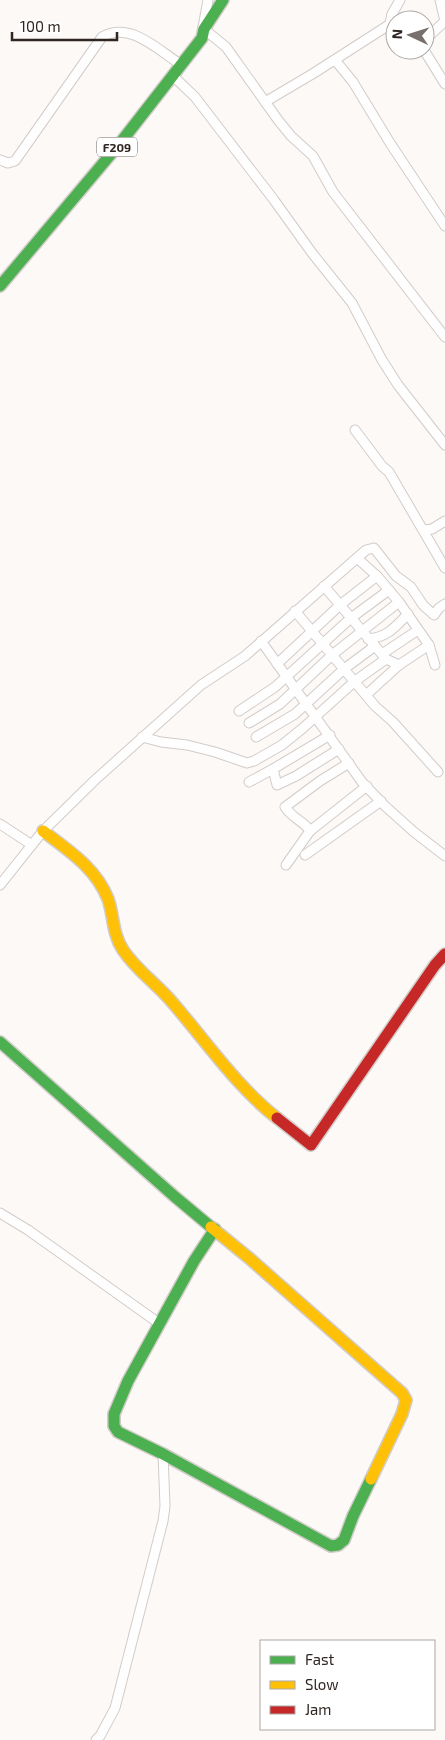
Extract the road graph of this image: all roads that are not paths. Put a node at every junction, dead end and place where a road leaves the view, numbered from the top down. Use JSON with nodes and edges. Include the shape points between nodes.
{"nodes":[{"id":1,"x":208,"y":0,"type":"edge"},
{"id":2,"x":223,"y":0,"type":"edge"},
{"id":3,"x":440,"y":0,"type":"edge"},
{"id":4,"x":445,"y":21,"type":"edge"},
{"id":5,"x":385,"y":27,"type":"edge"},
{"id":6,"x":435,"y":30,"type":"edge"},
{"id":7,"x":203,"y":33,"type":"junction"},
{"id":8,"x":335,"y":60,"type":"junction"},
{"id":9,"x":430,"y":60,"type":"edge"},
{"id":10,"x":180,"y":64,"type":"junction"},
{"id":11,"x":172,"y":75,"type":"junction"},
{"id":12,"x":445,"y":84,"type":"edge"},
{"id":13,"x":265,"y":102,"type":"junction"},
{"id":14,"x":0,"y":160,"type":"edge"},
{"id":15,"x":445,"y":226,"type":"edge"},
{"id":16,"x":0,"y":286,"type":"edge"},
{"id":17,"x":445,"y":337,"type":"edge"},
{"id":18,"x":355,"y":430,"type":"dead end"},
{"id":19,"x":445,"y":445,"type":"edge"},
{"id":20,"x":445,"y":522,"type":"edge"},
{"id":21,"x":424,"y":530,"type":"junction"},
{"id":22,"x":357,"y":558,"type":"junction"},
{"id":23,"x":445,"y":568,"type":"edge"},
{"id":24,"x":376,"y":576,"type":"junction"},
{"id":25,"x":324,"y":586,"type":"junction"},
{"id":26,"x":388,"y":590,"type":"junction"},
{"id":27,"x":399,"y":602,"type":"junction"},
{"id":28,"x":445,"y":604,"type":"edge"},
{"id":29,"x":340,"y":605,"type":"junction"},
{"id":30,"x":295,"y":611,"type":"junction"},
{"id":31,"x":408,"y":614,"type":"junction"},
{"id":32,"x":351,"y":618,"type":"junction"},
{"id":33,"x":312,"y":630,"type":"junction"},
{"id":34,"x":418,"y":630,"type":"junction"},
{"id":35,"x":366,"y":636,"type":"junction"},
{"id":36,"x":261,"y":641,"type":"junction"},
{"id":37,"x":322,"y":644,"type":"junction"},
{"id":38,"x":429,"y":645,"type":"junction"},
{"id":39,"x":375,"y":646,"type":"junction"},
{"id":40,"x":332,"y":655,"type":"junction"},
{"id":41,"x":384,"y":657,"type":"junction"},
{"id":42,"x":276,"y":664,"type":"junction"},
{"id":43,"x":399,"y":665,"type":"junction"},
{"id":44,"x":435,"y":665,"type":"dead end"},
{"id":45,"x":344,"y":669,"type":"junction"},
{"id":46,"x":390,"y":673,"type":"junction"},
{"id":47,"x":286,"y":677,"type":"junction"},
{"id":48,"x":355,"y":681,"type":"junction"},
{"id":49,"x":295,"y":689,"type":"junction"},
{"id":50,"x":366,"y":695,"type":"junction"},
{"id":51,"x":307,"y":704,"type":"junction"},
{"id":52,"x":239,"y":711,"type":"dead end"},
{"id":53,"x":316,"y":715,"type":"junction"},
{"id":54,"x":249,"y":723,"type":"dead end"},
{"id":55,"x":330,"y":735,"type":"junction"},
{"id":56,"x":142,"y":737,"type":"junction"},
{"id":57,"x":256,"y":737,"type":"dead end"},
{"id":58,"x":339,"y":748,"type":"junction"},
{"id":59,"x":349,"y":763,"type":"junction"},
{"id":60,"x":274,"y":770,"type":"junction"},
{"id":61,"x":438,"y":772,"type":"dead end"},
{"id":62,"x":249,"y":782,"type":"dead end"},
{"id":63,"x":367,"y":786,"type":"junction"},
{"id":64,"x":381,"y":802,"type":"junction"},
{"id":65,"x":0,"y":824,"type":"edge"},
{"id":66,"x":44,"y":831,"type":"junction"},
{"id":67,"x":310,"y":831,"type":"junction"},
{"id":68,"x":32,"y":846,"type":"junction"},
{"id":69,"x":305,"y":855,"type":"dead end"},
{"id":70,"x":445,"y":856,"type":"edge"},
{"id":71,"x":286,"y":865,"type":"dead end"},
{"id":72,"x":0,"y":886,"type":"edge"},
{"id":73,"x":445,"y":954,"type":"edge"},
{"id":74,"x":0,"y":1042,"type":"edge"},
{"id":75,"x":0,"y":1213,"type":"edge"},
{"id":76,"x":215,"y":1230,"type":"junction"},
{"id":77,"x":160,"y":1324,"type":"junction"},
{"id":78,"x":163,"y":1454,"type":"junction"},
{"id":79,"x":96,"y":1740,"type":"edge"}],
"edges":[{"from":1,"to":7,"type":"street"},
{"from":2,"to":7,"type":"street","number":"F209"},
{"from":3,"to":4,"type":"street"},
{"from":4,"to":6,"type":"street"},
{"from":5,"to":8,"type":"street"},
{"from":7,"to":10,"type":"street","number":"F209"},
{"from":7,"to":13,"type":"street","via":[[226,47]]},
{"from":8,"to":13,"type":"street"},
{"from":8,"to":15,"type":"street"},
{"from":9,"to":12,"type":"street"},
{"from":10,"to":11,"type":"street","number":"F209"},
{"from":10,"to":14,"type":"street","via":[[126,32],[112,32],[102,37],[15,161]]},
{"from":11,"to":16,"type":"street","number":"F209","via":[[121,142]]},
{"from":11,"to":19,"type":"street","via":[[195,97],[352,303],[398,385]]},
{"from":13,"to":17,"type":"street","via":[[291,136],[313,156],[333,192]]},
{"from":18,"to":21,"type":"street","via":[[389,472]]},
{"from":20,"to":21,"type":"street"},
{"from":21,"to":23,"type":"street"},
{"from":22,"to":24,"type":"street"},
{"from":22,"to":25,"type":"street"},
{"from":22,"to":28,"type":"street","via":[[374,548],[434,615]]},
{"from":24,"to":26,"type":"street"},
{"from":24,"to":29,"type":"street"},
{"from":25,"to":29,"type":"street"},
{"from":25,"to":30,"type":"street"},
{"from":26,"to":27,"type":"street"},
{"from":26,"to":32,"type":"street"},
{"from":27,"to":31,"type":"street"},
{"from":27,"to":35,"type":"street"},
{"from":29,"to":32,"type":"street"},
{"from":29,"to":33,"type":"street"},
{"from":30,"to":33,"type":"street"},
{"from":30,"to":36,"type":"street"},
{"from":31,"to":34,"type":"street"},
{"from":31,"to":35,"type":"street","via":[[382,637]]},
{"from":32,"to":35,"type":"street"},
{"from":32,"to":37,"type":"street"},
{"from":33,"to":37,"type":"street"},
{"from":33,"to":42,"type":"street"},
{"from":34,"to":38,"type":"street"},
{"from":34,"to":41,"type":"street"},
{"from":35,"to":39,"type":"street"},
{"from":35,"to":40,"type":"street"},
{"from":36,"to":42,"type":"street"},
{"from":36,"to":56,"type":"street","via":[[202,685]]},
{"from":37,"to":40,"type":"street"},
{"from":37,"to":47,"type":"street"},
{"from":38,"to":43,"type":"street"},
{"from":38,"to":44,"type":"street"},
{"from":39,"to":41,"type":"street"},
{"from":39,"to":45,"type":"street"},
{"from":40,"to":45,"type":"street"},
{"from":40,"to":49,"type":"street"},
{"from":41,"to":43,"type":"street"},
{"from":41,"to":46,"type":"street"},
{"from":41,"to":48,"type":"street"},
{"from":42,"to":47,"type":"street"},
{"from":43,"to":46,"type":"street"},
{"from":45,"to":48,"type":"street"},
{"from":45,"to":51,"type":"street"},
{"from":46,"to":50,"type":"street"},
{"from":47,"to":49,"type":"street"},
{"from":47,"to":52,"type":"street"},
{"from":48,"to":50,"type":"street"},
{"from":48,"to":53,"type":"street"},
{"from":49,"to":51,"type":"street"},
{"from":49,"to":54,"type":"street","via":[[280,704]]},
{"from":50,"to":61,"type":"street"},
{"from":51,"to":53,"type":"street"},
{"from":51,"to":57,"type":"street","via":[[281,724]]},
{"from":53,"to":55,"type":"street"},
{"from":53,"to":56,"type":"street","via":[[282,744],[247,763],[187,745]]},
{"from":55,"to":58,"type":"street"},
{"from":55,"to":60,"type":"street"},
{"from":56,"to":66,"type":"street"},
{"from":58,"to":59,"type":"street"},
{"from":58,"to":60,"type":"street","via":[[277,785]]},
{"from":59,"to":63,"type":"street"},
{"from":59,"to":67,"type":"street","via":[[285,807]]},
{"from":60,"to":62,"type":"street"},
{"from":63,"to":64,"type":"street"},
{"from":63,"to":67,"type":"street"},
{"from":64,"to":69,"type":"street"},
{"from":64,"to":70,"type":"street"},
{"from":65,"to":68,"type":"street"},
{"from":66,"to":68,"type":"street"},
{"from":66,"to":73,"type":"street","via":[[84,862],[95,877],[108,898],[113,928],[121,947],[135,967],[171,1001],[205,1044],[273,1116],[311,1145]]},
{"from":67,"to":71,"type":"street"},
{"from":68,"to":72,"type":"street"},
{"from":74,"to":76,"type":"street"},
{"from":75,"to":77,"type":"street"},
{"from":76,"to":77,"type":"street"},
{"from":76,"to":78,"type":"street","via":[[402,1393],[405,1407],[344,1540],[338,1545],[325,1544]]},
{"from":77,"to":78,"type":"street","via":[[128,1382],[114,1414],[114,1426],[118,1432]]},
{"from":78,"to":79,"type":"street","via":[[163,1521],[115,1708]]}]}
